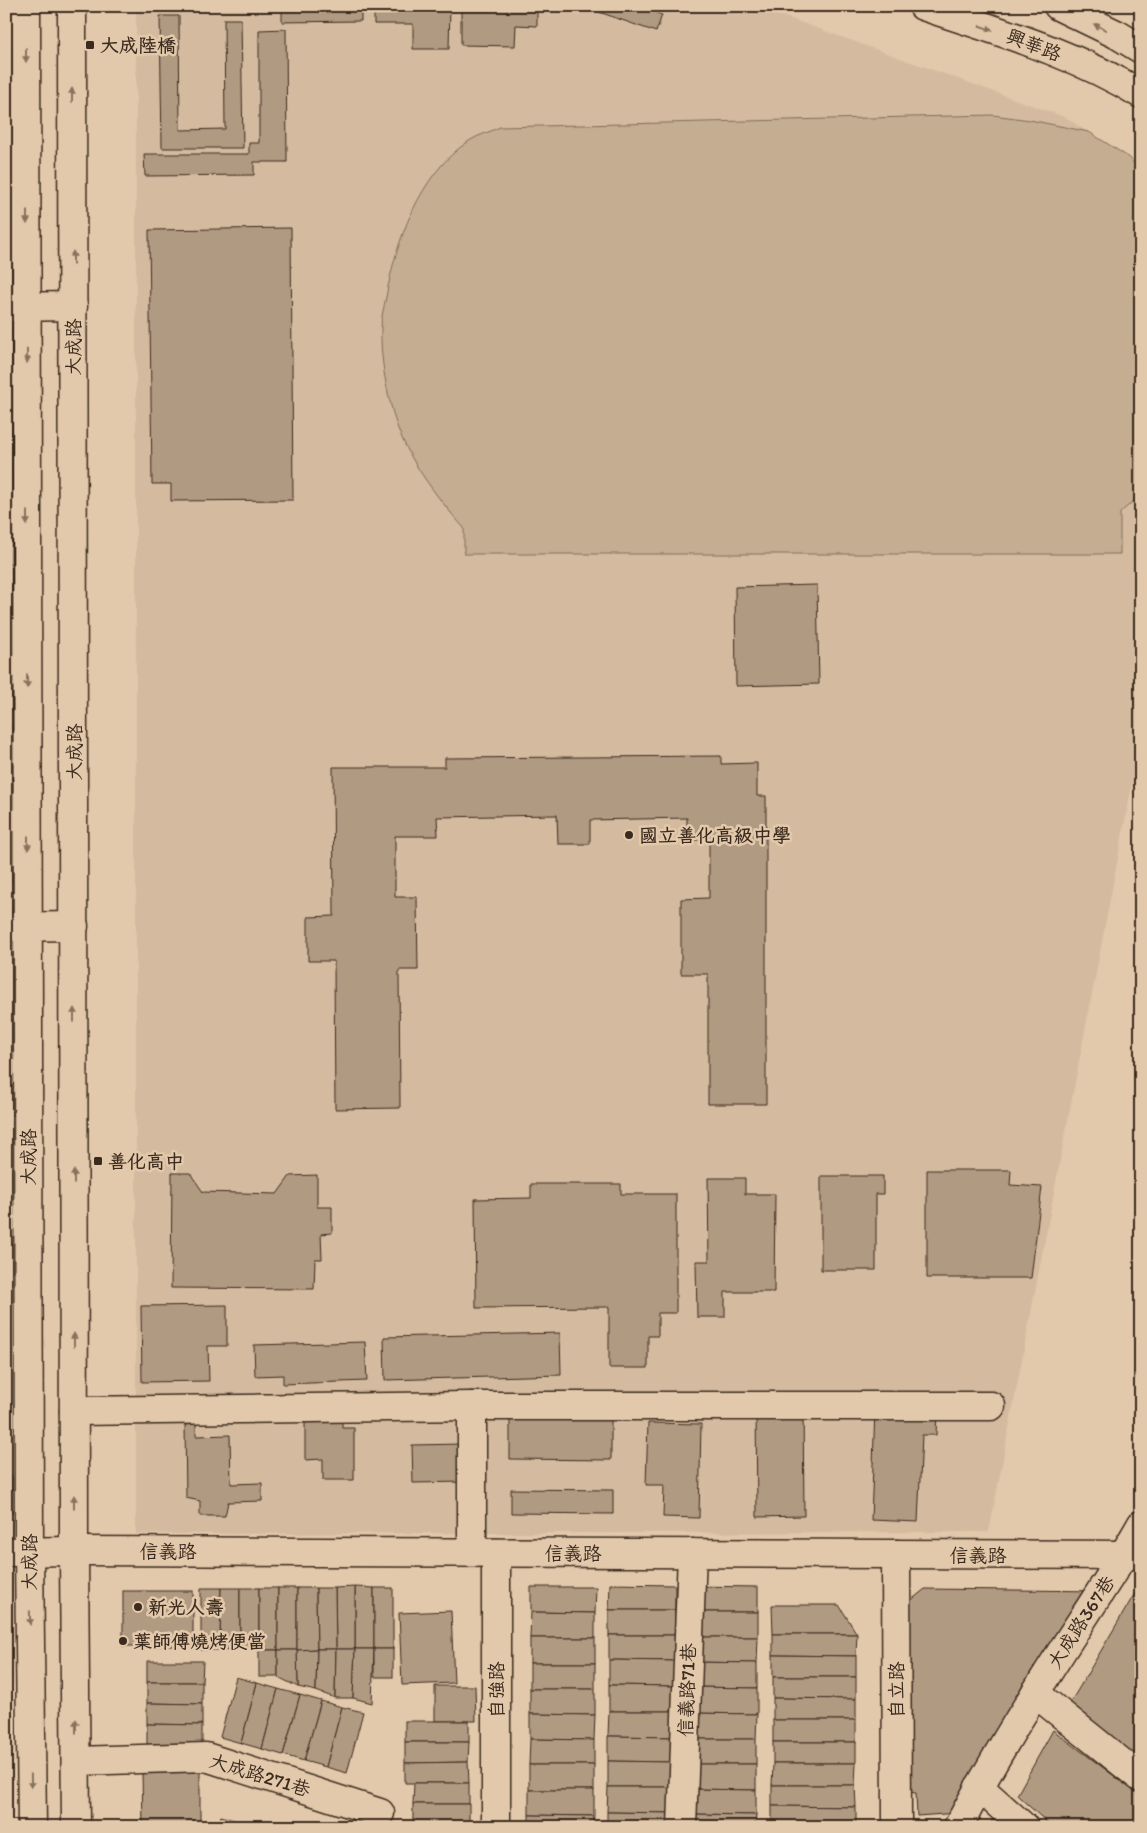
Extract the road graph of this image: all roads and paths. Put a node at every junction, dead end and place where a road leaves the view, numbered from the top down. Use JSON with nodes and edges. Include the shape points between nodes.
{"nodes":[{"id":1,"x":26,"y":6,"type":"edge"},
{"id":2,"x":72,"y":6,"type":"edge"},
{"id":3,"x":923,"y":6,"type":"edge"},
{"id":4,"x":1058,"y":6,"type":"edge"},
{"id":5,"x":1141,"y":49,"type":"edge"},
{"id":6,"x":1141,"y":94,"type":"edge"},
{"id":7,"x":73,"y":306,"type":"junction"},
{"id":8,"x":17,"y":307,"type":"edge"},
{"id":9,"x":74,"y":926,"type":"junction"},
{"id":10,"x":17,"y":927,"type":"edge"},
{"id":11,"x":472,"y":1406,"type":"junction"},
{"id":12,"x":991,"y":1406,"type":"dead end"},
{"id":13,"x":74,"y":1411,"type":"junction"},
{"id":14,"x":1141,"y":1525,"type":"edge"},
{"id":15,"x":74,"y":1551,"type":"junction"},
{"id":16,"x":18,"y":1552,"type":"edge"},
{"id":17,"x":484,"y":1553,"type":"junction"},
{"id":18,"x":692,"y":1553,"type":"junction"},
{"id":19,"x":896,"y":1554,"type":"junction"},
{"id":20,"x":1132,"y":1555,"type":"edge"},
{"id":21,"x":1035,"y":1693,"type":"junction"},
{"id":22,"x":76,"y":1761,"type":"junction"},
{"id":23,"x":1141,"y":1778,"type":"edge"},
{"id":24,"x":979,"y":1787,"type":"junction"},
{"id":25,"x":380,"y":1813,"type":"dead end"},
{"id":26,"x":32,"y":1827,"type":"edge"},
{"id":27,"x":76,"y":1827,"type":"edge"},
{"id":28,"x":496,"y":1827,"type":"edge"},
{"id":29,"x":682,"y":1827,"type":"edge"},
{"id":30,"x":897,"y":1827,"type":"edge"},
{"id":31,"x":958,"y":1827,"type":"edge"},
{"id":32,"x":1024,"y":1827,"type":"edge"}],
"edges":[{"from":1,"to":8,"type":"main road","name":"大成路","one_way":true},
{"from":7,"to":2,"type":"main road","name":"大成路","one_way":true},
{"from":3,"to":6,"type":"main road","name":"興華路","one_way":true,"via":[[1033,44],[1101,72]]},
{"from":5,"to":4,"type":"main road","one_way":true},
{"from":7,"to":8,"type":"main road"},
{"from":7,"to":9,"type":"main road","name":"大成路"},
{"from":8,"to":10,"type":"main road","name":"大成路","one_way":true},
{"from":9,"to":10,"type":"main road"},
{"from":13,"to":9,"type":"main road","name":"大成路","one_way":true},
{"from":10,"to":16,"type":"main road","name":"大成路"},
{"from":11,"to":12,"type":"main road"},
{"from":11,"to":13,"type":"main road"},
{"from":11,"to":17,"type":"main road","name":"自強路"},
{"from":15,"to":13,"type":"main road","name":"大成路","one_way":true},
{"from":14,"to":20,"type":"main road","name":"大成路367巷"},
{"from":15,"to":16,"type":"main road","name":"信義路"},
{"from":15,"to":17,"type":"main road","name":"信義路"},
{"from":22,"to":15,"type":"main road","name":"大成路","one_way":true},
{"from":16,"to":26,"type":"main road","name":"大成路","one_way":true},
{"from":17,"to":18,"type":"main road","name":"信義路"},
{"from":17,"to":28,"type":"main road","name":"自強路"},
{"from":18,"to":19,"type":"main road","name":"信義路"},
{"from":18,"to":29,"type":"main road","name":"信義路71巷"},
{"from":19,"to":20,"type":"main road","name":"信義路"},
{"from":19,"to":30,"type":"main road","name":"自立路"},
{"from":20,"to":21,"type":"main road","name":"大成路367巷"},
{"from":21,"to":23,"type":"main road"},
{"from":21,"to":24,"type":"main road","name":"大成路367巷"},
{"from":22,"to":25,"type":"main road","name":"大成路271巷","via":[[206,1757]]},
{"from":22,"to":27,"type":"main road","name":"大成路"},
{"from":24,"to":31,"type":"main road","name":"大成路367巷"},
{"from":24,"to":32,"type":"main road"}]}
